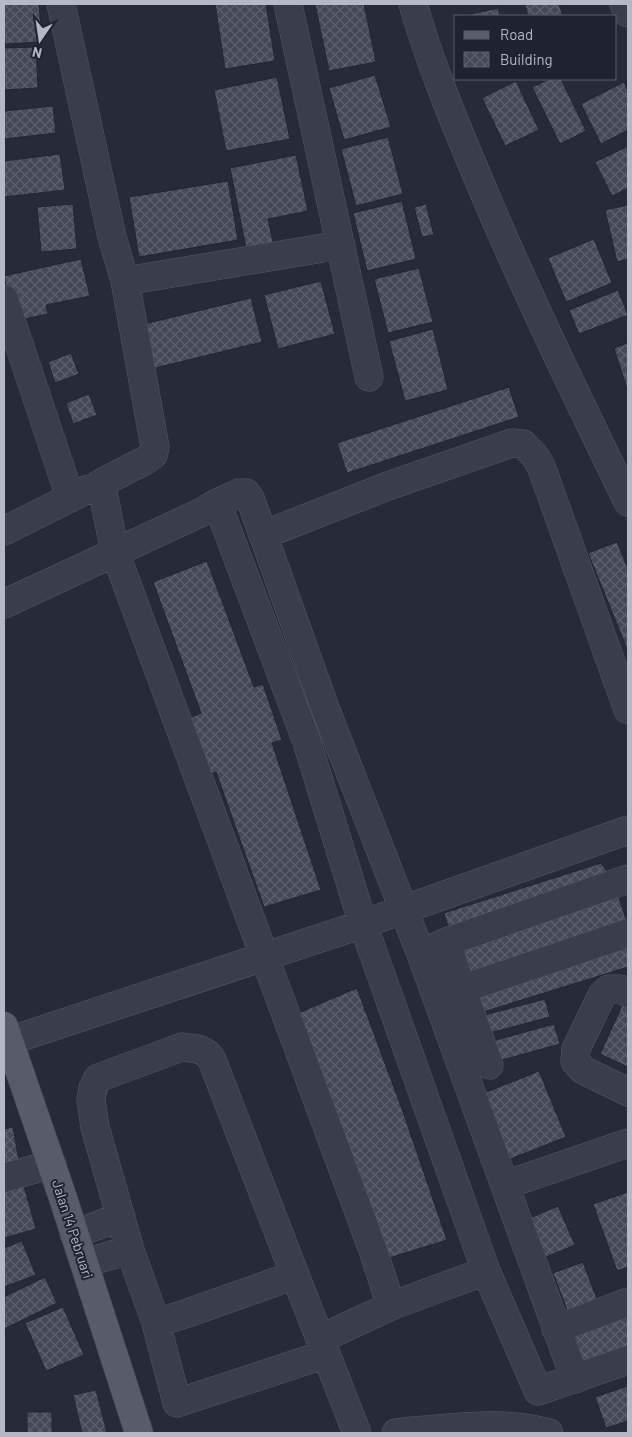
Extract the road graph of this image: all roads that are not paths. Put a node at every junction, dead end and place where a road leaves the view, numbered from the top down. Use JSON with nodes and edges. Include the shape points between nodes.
{"nodes":[{"id":1,"x":60,"y":4,"type":"edge"},
{"id":2,"x":288,"y":4,"type":"edge"},
{"id":3,"x":413,"y":4,"type":"edge"},
{"id":4,"x":624,"y":4,"type":"edge"},
{"id":5,"x":628,"y":13,"type":"edge"},
{"id":6,"x":341,"y":245,"type":"junction"},
{"id":7,"x":125,"y":281,"type":"junction"},
{"id":8,"x":4,"y":299,"type":"edge"},
{"id":9,"x":369,"y":376,"type":"dead end"},
{"id":10,"x":101,"y":483,"type":"junction"},
{"id":11,"x":70,"y":497,"type":"junction"},
{"id":12,"x":628,"y":502,"type":"edge"},
{"id":13,"x":217,"y":503,"type":"junction"},
{"id":14,"x":4,"y":530,"type":"edge"},
{"id":15,"x":263,"y":535,"type":"junction"},
{"id":16,"x":115,"y":552,"type":"junction"},
{"id":17,"x":4,"y":604,"type":"edge"},
{"id":18,"x":325,"y":708,"type":"junction"},
{"id":19,"x":628,"y":710,"type":"edge"},
{"id":20,"x":299,"y":721,"type":"junction"},
{"id":21,"x":628,"y":830,"type":"edge"},
{"id":22,"x":628,"y":879,"type":"edge"},
{"id":23,"x":404,"y":909,"type":"junction"},
{"id":24,"x":363,"y":924,"type":"junction"},
{"id":25,"x":628,"y":933,"type":"edge"},
{"id":26,"x":446,"y":942,"type":"junction"},
{"id":27,"x":421,"y":954,"type":"junction"},
{"id":28,"x":263,"y":956,"type":"junction"},
{"id":29,"x":462,"y":989,"type":"junction"},
{"id":30,"x":628,"y":993,"type":"edge"},
{"id":31,"x":6,"y":1033,"type":"edge"},
{"id":32,"x":488,"y":1065,"type":"dead end"},
{"id":33,"x":628,"y":1092,"type":"edge"},
{"id":34,"x":628,"y":1143,"type":"edge"},
{"id":35,"x":52,"y":1164,"type":"junction"},
{"id":36,"x":4,"y":1178,"type":"edge"},
{"id":37,"x":505,"y":1185,"type":"junction"},
{"id":38,"x":121,"y":1217,"type":"junction"},
{"id":39,"x":74,"y":1234,"type":"junction"},
{"id":40,"x":130,"y":1250,"type":"junction"},
{"id":41,"x":84,"y":1263,"type":"junction"},
{"id":42,"x":486,"y":1271,"type":"junction"},
{"id":43,"x":295,"y":1275,"type":"junction"},
{"id":44,"x":628,"y":1302,"type":"edge"},
{"id":45,"x":391,"y":1306,"type":"junction"},
{"id":46,"x":156,"y":1323,"type":"junction"},
{"id":47,"x":556,"y":1329,"type":"junction"},
{"id":48,"x":323,"y":1346,"type":"junction"},
{"id":49,"x":628,"y":1360,"type":"edge"},
{"id":50,"x":575,"y":1379,"type":"junction"},
{"id":51,"x":538,"y":1391,"type":"junction"},
{"id":52,"x":139,"y":1433,"type":"edge"},
{"id":53,"x":357,"y":1433,"type":"edge"},
{"id":54,"x":396,"y":1433,"type":"edge"},
{"id":55,"x":550,"y":1433,"type":"edge"}],
"edges":[{"from":1,"to":7,"type":"street","via":[[112,237]]},
{"from":2,"to":6,"type":"street"},
{"from":3,"to":12,"type":"street","via":[[452,116],[502,234]]},
{"from":4,"to":5,"type":"street"},
{"from":6,"to":7,"type":"street"},
{"from":6,"to":9,"type":"street"},
{"from":7,"to":10,"type":"street","via":[[155,446],[146,460]]},
{"from":8,"to":11,"type":"street"},
{"from":10,"to":11,"type":"street"},
{"from":10,"to":16,"type":"street"},
{"from":11,"to":14,"type":"street"},
{"from":13,"to":15,"type":"street","via":[[238,493],[246,493]]},
{"from":13,"to":16,"type":"street"},
{"from":13,"to":20,"type":"street"},
{"from":15,"to":18,"type":"street"},
{"from":15,"to":19,"type":"street","via":[[388,486],[512,443],[523,444],[540,466]]},
{"from":16,"to":17,"type":"street"},
{"from":16,"to":28,"type":"street"},
{"from":18,"to":20,"type":"street"},
{"from":18,"to":23,"type":"street"},
{"from":20,"to":24,"type":"street"},
{"from":21,"to":23,"type":"street"},
{"from":22,"to":26,"type":"street"},
{"from":23,"to":24,"type":"street"},
{"from":23,"to":27,"type":"street"},
{"from":24,"to":28,"type":"street"},
{"from":24,"to":42,"type":"street"},
{"from":25,"to":29,"type":"street"},
{"from":26,"to":27,"type":"street"},
{"from":26,"to":29,"type":"street"},
{"from":27,"to":37,"type":"street"},
{"from":28,"to":31,"type":"street"},
{"from":28,"to":45,"type":"street"},
{"from":29,"to":32,"type":"street"},
{"from":30,"to":33,"type":"street","via":[[609,989],[602,995],[576,1049],[576,1061],[583,1070]]},
{"from":31,"to":35,"type":"main road","name":"Jalan 14 Pebruari"},
{"from":34,"to":37,"type":"street"},
{"from":35,"to":36,"type":"street"},
{"from":35,"to":39,"type":"main road","name":"Jalan 14 Pebruari"},
{"from":37,"to":47,"type":"street"},
{"from":38,"to":39,"type":"street"},
{"from":38,"to":40,"type":"street"},
{"from":38,"to":43,"type":"street","via":[[95,1127],[91,1100],[93,1088],[98,1078],[182,1047],[200,1049],[212,1060]]},
{"from":39,"to":41,"type":"main road","name":"Jalan 14 Pebruari"},
{"from":40,"to":41,"type":"street"},
{"from":40,"to":46,"type":"street"},
{"from":41,"to":52,"type":"main road","name":"Jalan 14 Pebruari"},
{"from":42,"to":45,"type":"street"},
{"from":42,"to":51,"type":"street"},
{"from":43,"to":46,"type":"street"},
{"from":43,"to":48,"type":"street"},
{"from":44,"to":47,"type":"street"},
{"from":45,"to":48,"type":"street"},
{"from":46,"to":48,"type":"street","via":[[177,1403]]},
{"from":47,"to":50,"type":"street"},
{"from":48,"to":53,"type":"street"},
{"from":49,"to":50,"type":"street"},
{"from":50,"to":51,"type":"street"},
{"from":51,"to":55,"type":"street"},
{"from":54,"to":55,"type":"street","via":[[509,1425]]}]}
